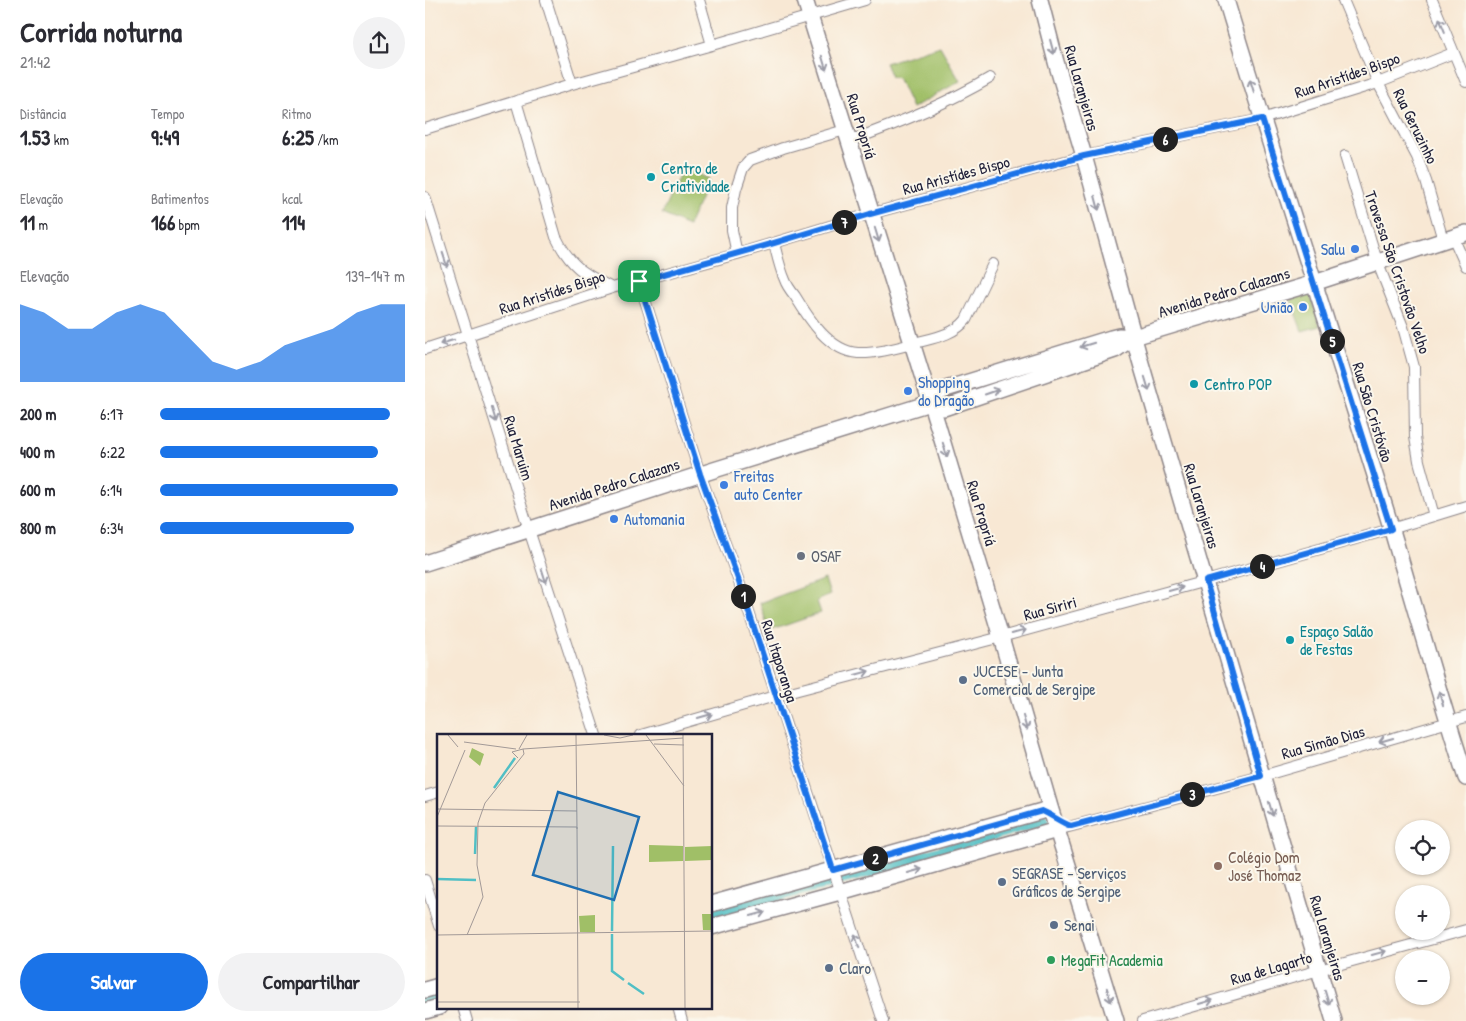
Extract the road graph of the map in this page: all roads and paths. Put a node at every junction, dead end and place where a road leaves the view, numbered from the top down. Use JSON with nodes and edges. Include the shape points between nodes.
{"nodes":[{"id":1,"x":546,"y":0,"type":"edge"},
{"id":2,"x":699,"y":0,"type":"edge"},
{"id":3,"x":805,"y":0,"type":"edge"},
{"id":4,"x":865,"y":0,"type":"edge"},
{"id":5,"x":1226,"y":0,"type":"edge"},
{"id":6,"x":1343,"y":0,"type":"edge"},
{"id":7,"x":1432,"y":0,"type":"edge"},
{"id":8,"x":1044,"y":1,"type":"edge"},
{"id":9,"x":809,"y":16,"type":"junction"},
{"id":10,"x":712,"y":45,"type":"junction"},
{"id":11,"x":1453,"y":53,"type":"junction"},
{"id":12,"x":990,"y":78,"type":"dead end"},
{"id":13,"x":1466,"y":82,"type":"edge"},
{"id":14,"x":1378,"y":83,"type":"junction"},
{"id":15,"x":572,"y":84,"type":"junction"},
{"id":16,"x":516,"y":101,"type":"junction"},
{"id":17,"x":1262,"y":119,"type":"junction"},
{"id":18,"x":425,"y":129,"type":"edge"},
{"id":19,"x":847,"y":135,"type":"junction"},
{"id":20,"x":1084,"y":156,"type":"junction"},
{"id":21,"x":1345,"y":156,"type":"dead end"},
{"id":22,"x":425,"y":197,"type":"edge"},
{"id":23,"x":870,"y":214,"type":"junction"},
{"id":24,"x":1454,"y":237,"type":"edge"},
{"id":25,"x":774,"y":243,"type":"junction"},
{"id":26,"x":737,"y":254,"type":"junction"},
{"id":27,"x":1377,"y":261,"type":"junction"},
{"id":28,"x":993,"y":264,"type":"dead end"},
{"id":29,"x":1466,"y":266,"type":"edge"},
{"id":30,"x":639,"y":281,"type":"junction"},
{"id":31,"x":1314,"y":283,"type":"junction"},
{"id":32,"x":612,"y":288,"type":"junction"},
{"id":33,"x":469,"y":335,"type":"junction"},
{"id":34,"x":1134,"y":337,"type":"junction"},
{"id":35,"x":911,"y":344,"type":"junction"},
{"id":36,"x":425,"y":349,"type":"edge"},
{"id":37,"x":929,"y":403,"type":"junction"},
{"id":38,"x":700,"y":474,"type":"junction"},
{"id":39,"x":1466,"y":506,"type":"edge"},
{"id":40,"x":1434,"y":516,"type":"junction"},
{"id":41,"x":1391,"y":529,"type":"junction"},
{"id":42,"x":529,"y":530,"type":"junction"},
{"id":43,"x":425,"y":563,"type":"edge"},
{"id":44,"x":1206,"y":581,"type":"junction"},
{"id":45,"x":1001,"y":637,"type":"junction"},
{"id":46,"x":775,"y":696,"type":"junction"},
{"id":47,"x":1466,"y":717,"type":"edge"},
{"id":48,"x":1448,"y":722,"type":"junction"},
{"id":49,"x":596,"y":734,"type":"edge"},
{"id":50,"x":644,"y":734,"type":"edge"},
{"id":51,"x":1261,"y":776,"type":"junction"},
{"id":52,"x":1466,"y":778,"type":"edge"},
{"id":53,"x":1048,"y":811,"type":"junction"},
{"id":54,"x":1064,"y":828,"type":"junction"},
{"id":55,"x":425,"y":880,"type":"edge"},
{"id":56,"x":837,"y":881,"type":"junction"},
{"id":57,"x":713,"y":904,"type":"edge"},
{"id":58,"x":437,"y":919,"type":"edge"},
{"id":59,"x":713,"y":926,"type":"edge"},
{"id":60,"x":1466,"y":930,"type":"edge"},
{"id":61,"x":1319,"y":970,"type":"junction"},
{"id":62,"x":437,"y":1008,"type":"edge"},
{"id":63,"x":463,"y":1008,"type":"edge"},
{"id":64,"x":678,"y":1008,"type":"edge"},
{"id":65,"x":425,"y":1012,"type":"edge"},
{"id":66,"x":467,"y":1021,"type":"edge"},
{"id":67,"x":682,"y":1021,"type":"edge"},
{"id":68,"x":883,"y":1021,"type":"edge"},
{"id":69,"x":1117,"y":1021,"type":"edge"},
{"id":70,"x":1143,"y":1021,"type":"edge"},
{"id":71,"x":1334,"y":1021,"type":"edge"}],
"edges":[{"from":1,"to":15,"type":"street"},
{"from":2,"to":10,"type":"street"},
{"from":3,"to":9,"type":"street","name":"Rua Propriá"},
{"from":4,"to":9,"type":"street"},
{"from":17,"to":5,"type":"street","name":"Rua São Cristóvão","one_way":true},
{"from":6,"to":14,"type":"street","name":"Rua Geruzinho"},
{"from":11,"to":7,"type":"street","one_way":true},
{"from":8,"to":20,"type":"street","name":"Rua Laranjeiras","one_way":true,"via":[[1056,62]]},
{"from":9,"to":10,"type":"street"},
{"from":9,"to":19,"type":"street","name":"Rua Propriá","one_way":true},
{"from":10,"to":15,"type":"street"},
{"from":11,"to":13,"type":"street"},
{"from":11,"to":14,"type":"street","name":"Rua Aristídes Bispo"},
{"from":12,"to":19,"type":"street","via":[[901,122]]},
{"from":14,"to":17,"type":"street","name":"Rua Aristídes Bispo"},
{"from":14,"to":24,"type":"street","name":"Rua Geruzinho","via":[[1417,156],[1426,182]]},
{"from":15,"to":16,"type":"street"},
{"from":16,"to":18,"type":"street"},
{"from":16,"to":32,"type":"street","via":[[563,252],[585,274]]},
{"from":17,"to":20,"type":"street","name":"Rua Aristídes Bispo"},
{"from":17,"to":31,"type":"street","name":"Rua São Cristóvão"},
{"from":19,"to":23,"type":"street","name":"Rua Propriá"},
{"from":19,"to":26,"type":"street","via":[[783,148],[750,160],[743,168],[732,208]]},
{"from":20,"to":23,"type":"street","name":"Rua Aristídes Bispo"},
{"from":20,"to":34,"type":"street","name":"Rua Laranjeiras","one_way":true},
{"from":21,"to":27,"type":"street","name":"Travessa São Cristovão Velho"},
{"from":22,"to":33,"type":"street","name":"Rua Maruim","one_way":true},
{"from":23,"to":25,"type":"street","name":"Rua Aristídes Bispo"},
{"from":23,"to":35,"type":"street","name":"Rua Propriá","one_way":true},
{"from":24,"to":27,"type":"street","name":"Avenida Pedro Calazans"},
{"from":24,"to":29,"type":"street","name":"Rua Geruzinho"},
{"from":25,"to":26,"type":"street","name":"Rua Aristídes Bispo"},
{"from":25,"to":35,"type":"street","via":[[785,280],[822,334],[841,348],[858,353]]},
{"from":26,"to":30,"type":"street","name":"Rua Aristídes Bispo"},
{"from":27,"to":31,"type":"street","name":"Avenida Pedro Calazans"},
{"from":27,"to":40,"type":"street","name":"Travessa São Cristovão Velho","via":[[1415,368],[1415,437]]},
{"from":28,"to":35,"type":"street","via":[[960,328]]},
{"from":30,"to":32,"type":"street","name":"Rua Aristídes Bispo"},
{"from":30,"to":38,"type":"street","name":"Rua Itaporanga"},
{"from":31,"to":34,"type":"street","name":"Avenida Pedro Calazans"},
{"from":31,"to":41,"type":"street","name":"Rua São Cristóvão"},
{"from":32,"to":33,"type":"street","name":"Rua Aristídes Bispo"},
{"from":33,"to":36,"type":"street","name":"Rua Aristídes Bispo","one_way":true},
{"from":33,"to":42,"type":"street","name":"Rua Maruim","one_way":true},
{"from":34,"to":37,"type":"street","name":"Avenida Pedro Calazans","via":[[1115,350],[944,408]]},
{"from":34,"to":44,"type":"street","name":"Rua Laranjeiras","one_way":true},
{"from":35,"to":37,"type":"street","name":"Rua Propriá"},
{"from":37,"to":38,"type":"street","name":"Avenida Pedro Calazans"},
{"from":37,"to":45,"type":"street","name":"Rua Propriá","one_way":true},
{"from":38,"to":42,"type":"street","name":"Avenida Pedro Calazans"},
{"from":38,"to":46,"type":"street","name":"Rua Itaporanga"},
{"from":39,"to":40,"type":"street","name":"Rua Siriri"},
{"from":40,"to":41,"type":"street","name":"Rua Siriri"},
{"from":41,"to":44,"type":"street","name":"Rua Siriri"},
{"from":48,"to":41,"type":"street","name":"Rua São Cristóvão","one_way":true},
{"from":42,"to":43,"type":"street","name":"Avenida Pedro Calazans"},
{"from":42,"to":49,"type":"street","name":"Rua Maruim","one_way":true},
{"from":45,"to":44,"type":"street","name":"Rua Siriri","one_way":true},
{"from":44,"to":51,"type":"street","name":"Rua Laranjeiras"},
{"from":46,"to":45,"type":"street","name":"Rua Siriri","one_way":true},
{"from":45,"to":53,"type":"street","name":"Rua Propriá","one_way":true},
{"from":50,"to":46,"type":"street","name":"Rua Siriri","one_way":true},
{"from":46,"to":56,"type":"street","name":"Rua Itaporanga"},
{"from":47,"to":48,"type":"street","name":"Rua Simão Dias"},
{"from":48,"to":51,"type":"street","name":"Rua Simão Dias","one_way":true},
{"from":48,"to":52,"type":"street","name":"Rua São Cristóvão"},
{"from":51,"to":54,"type":"street","name":"Rua Simão Dias"},
{"from":51,"to":61,"type":"street","name":"Rua Laranjeiras","one_way":true},
{"from":53,"to":54,"type":"street","name":"Rua Propriá"},
{"from":53,"to":56,"type":"street"},
{"from":56,"to":54,"type":"street","one_way":true},
{"from":54,"to":69,"type":"street","name":"Rua Propriá","one_way":true},
{"from":55,"to":58,"type":"street"},
{"from":56,"to":57,"type":"street"},
{"from":59,"to":56,"type":"street","one_way":true},
{"from":68,"to":56,"type":"street","name":"Rua Itaporanga","one_way":true},
{"from":61,"to":60,"type":"street","name":"Rua de Lagarto","one_way":true},
{"from":70,"to":61,"type":"street","name":"Rua de Lagarto","one_way":true},
{"from":61,"to":71,"type":"street","name":"Rua Laranjeiras","one_way":true},
{"from":62,"to":65,"type":"street"},
{"from":63,"to":66,"type":"street"},
{"from":64,"to":67,"type":"street"}]}
